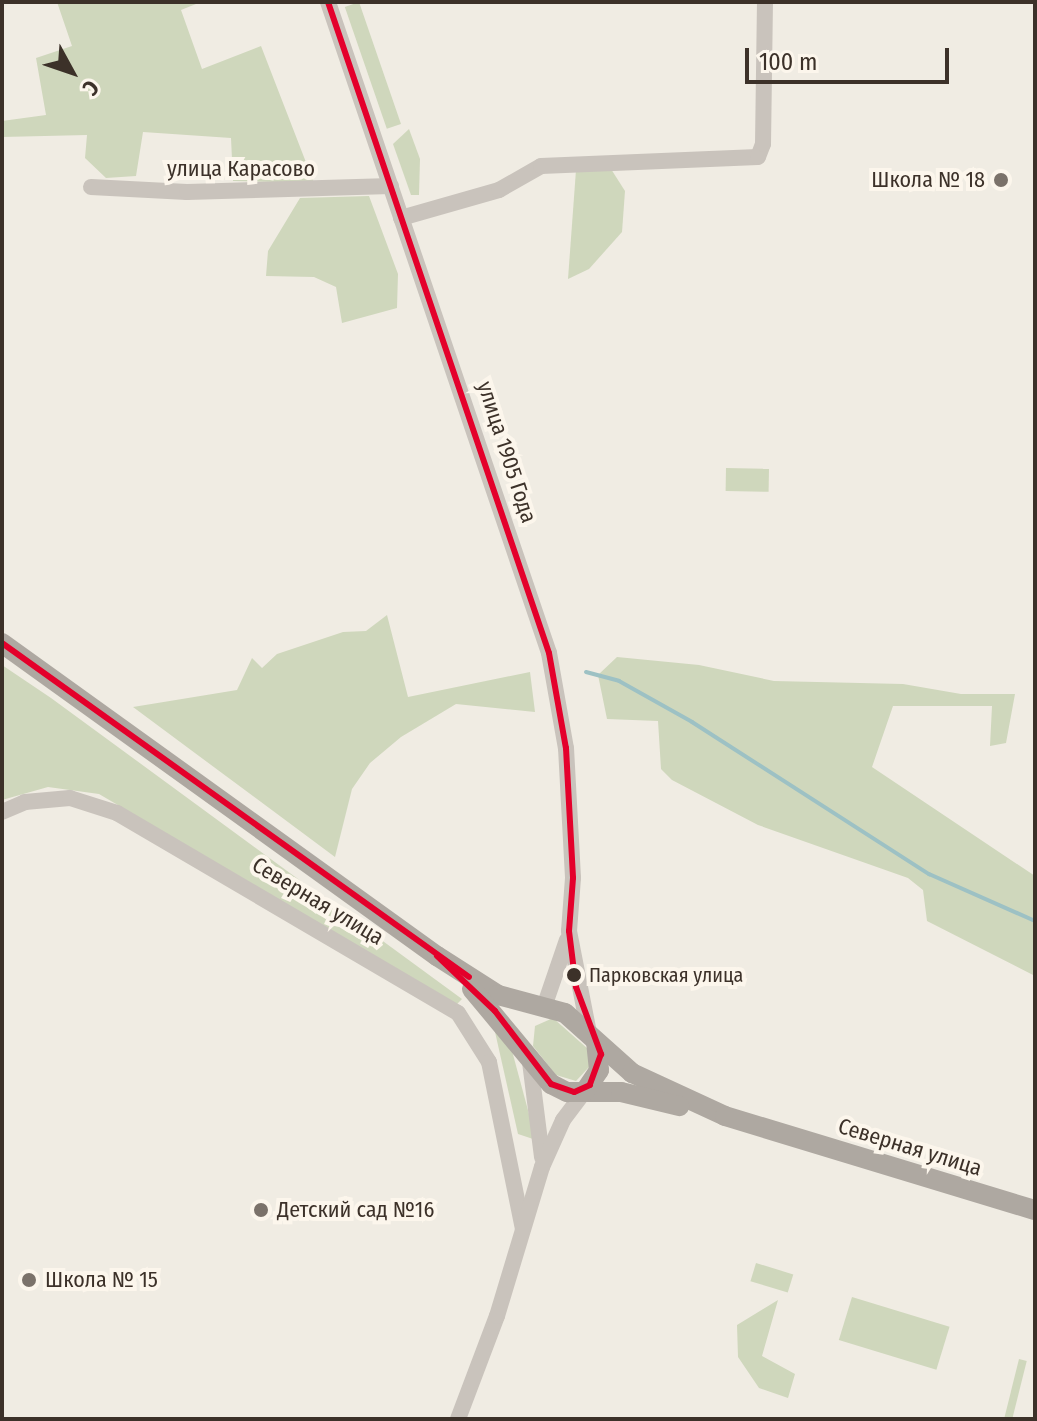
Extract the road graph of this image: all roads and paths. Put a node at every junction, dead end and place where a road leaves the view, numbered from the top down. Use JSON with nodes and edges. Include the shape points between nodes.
{"nodes":[{"id":1,"x":328,"y":2,"type":"edge"},
{"id":2,"x":765,"y":2,"type":"edge"},
{"id":3,"x":391,"y":186,"type":"junction"},
{"id":4,"x":91,"y":187,"type":"dead end"},
{"id":5,"x":401,"y":218,"type":"junction"},
{"id":6,"x":2,"y":643,"type":"edge"},
{"id":7,"x":2,"y":812,"type":"edge"},
{"id":8,"x":569,"y":931,"type":"junction"},
{"id":9,"x":437,"y":956,"type":"junction"},
{"id":10,"x":556,"y":983,"type":"junction"},
{"id":11,"x":509,"y":998,"type":"junction"},
{"id":12,"x":544,"y":1007,"type":"junction"},
{"id":13,"x":593,"y":1038,"type":"junction"},
{"id":14,"x":527,"y":1058,"type":"junction"},
{"id":15,"x":585,"y":1091,"type":"junction"},
{"id":16,"x":725,"y":1116,"type":"junction"},
{"id":17,"x":504,"y":1136,"type":"junction"},
{"id":18,"x":542,"y":1144,"type":"junction"},
{"id":19,"x":542,"y":1167,"type":"junction"},
{"id":20,"x":1035,"y":1210,"type":"edge"},
{"id":21,"x":523,"y":1229,"type":"junction"},
{"id":22,"x":458,"y":1419,"type":"edge"}],
"edges":[{"from":1,"to":3,"type":"street","name":"улица 1905 Года"},
{"from":2,"to":5,"type":"street","via":[[758,157],[541,166],[499,190]]},
{"from":3,"to":4,"type":"street","name":"улица Карасово","via":[[187,192]]},
{"from":3,"to":5,"type":"street","name":"улица 1905 Года"},
{"from":5,"to":8,"type":"street","name":"улица 1905 Года","via":[[549,653],[566,748],[573,878]]},
{"from":6,"to":9,"type":"main road","name":"Северная улица"},
{"from":7,"to":17,"type":"street","name":"Северная улица","via":[[25,802],[70,798],[117,813],[458,1013],[489,1062]]},
{"from":8,"to":10,"type":"street","name":"улица 1905 Года"},
{"from":8,"to":13,"type":"street","name":"улица 1905 Года","via":[[576,987]]},
{"from":9,"to":11,"type":"main road","name":"Северная улица"},
{"from":9,"to":14,"type":"main road","name":"Северная улица","via":[[495,1011]]},
{"from":10,"to":11,"type":"street","via":[[532,998]]},
{"from":10,"to":12,"type":"street","name":"улица 1905 Года"},
{"from":11,"to":12,"type":"main road","name":"Северная улица"},
{"from":12,"to":13,"type":"main road","name":"Северная улица","via":[[565,1013]]},
{"from":12,"to":14,"type":"main road","via":[[524,1029]]},
{"from":13,"to":15,"type":"main road","via":[[599,1070]]},
{"from":13,"to":16,"type":"main road","name":"Северная улица","via":[[632,1073]]},
{"from":14,"to":15,"type":"main road","name":"Северная улица","via":[[560,1089]]},
{"from":14,"to":18,"type":"street"},
{"from":15,"to":16,"type":"main road","name":"Северная улица","via":[[621,1092]]},
{"from":15,"to":19,"type":"street","via":[[563,1120]]},
{"from":16,"to":20,"type":"main road","name":"Северная улица"},
{"from":17,"to":18,"type":"street","via":[[521,1159],[532,1158]]},
{"from":17,"to":21,"type":"street","name":"Северная улица"},
{"from":18,"to":19,"type":"street"},
{"from":19,"to":21,"type":"street"},
{"from":21,"to":22,"type":"street"}]}
